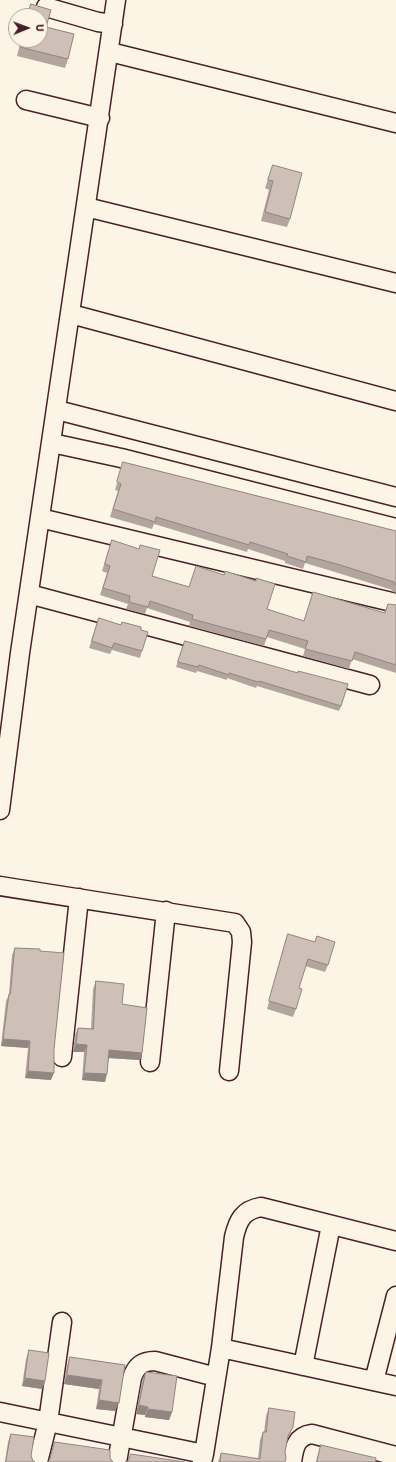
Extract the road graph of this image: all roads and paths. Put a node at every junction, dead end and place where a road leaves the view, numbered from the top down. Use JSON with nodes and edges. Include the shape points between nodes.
{"nodes":[{"id":1,"x":116,"y":0,"type":"edge"},
{"id":2,"x":53,"y":10,"type":"dead end"},
{"id":3,"x":105,"y":23,"type":"junction"},
{"id":4,"x":110,"y":52,"type":"junction"},
{"id":5,"x":26,"y":100,"type":"dead end"},
{"id":6,"x":94,"y":117,"type":"junction"},
{"id":7,"x":396,"y":123,"type":"edge"},
{"id":8,"x":86,"y":207,"type":"junction"},
{"id":9,"x":396,"y":283,"type":"edge"},
{"id":10,"x":71,"y":314,"type":"junction"},
{"id":11,"x":396,"y":401,"type":"edge"},
{"id":12,"x":57,"y":410,"type":"junction"},
{"id":13,"x":52,"y":443,"type":"junction"},
{"id":14,"x":396,"y":497,"type":"edge"},
{"id":15,"x":40,"y":518,"type":"junction"},
{"id":16,"x":396,"y":528,"type":"edge"},
{"id":17,"x":29,"y":594,"type":"junction"},
{"id":18,"x":396,"y":603,"type":"edge"},
{"id":19,"x":370,"y":684,"type":"dead end"},
{"id":20,"x":0,"y":810,"type":"edge"},
{"id":21,"x":0,"y":886,"type":"edge"},
{"id":22,"x":79,"y":898,"type":"junction"},
{"id":23,"x":166,"y":911,"type":"junction"},
{"id":24,"x":62,"y":1056,"type":"dead end"},
{"id":25,"x":150,"y":1062,"type":"dead end"},
{"id":26,"x":229,"y":1071,"type":"dead end"},
{"id":27,"x":331,"y":1225,"type":"junction"},
{"id":28,"x":396,"y":1241,"type":"edge"},
{"id":29,"x":396,"y":1296,"type":"edge"},
{"id":30,"x":62,"y":1322,"type":"dead end"},
{"id":31,"x":221,"y":1348,"type":"junction"},
{"id":32,"x":303,"y":1366,"type":"junction"},
{"id":33,"x":216,"y":1377,"type":"junction"},
{"id":34,"x":374,"y":1381,"type":"junction"},
{"id":35,"x":396,"y":1386,"type":"edge"},
{"id":36,"x":0,"y":1412,"type":"edge"},
{"id":37,"x":48,"y":1422,"type":"junction"},
{"id":38,"x":122,"y":1437,"type":"junction"},
{"id":39,"x":391,"y":1457,"type":"edge"},
{"id":40,"x":203,"y":1458,"type":"edge"},
{"id":41,"x":38,"y":1462,"type":"edge"},
{"id":42,"x":117,"y":1462,"type":"edge"},
{"id":43,"x":292,"y":1462,"type":"edge"}],
"edges":[{"from":1,"to":3,"type":"street"},
{"from":2,"to":3,"type":"street"},
{"from":3,"to":4,"type":"street"},
{"from":4,"to":6,"type":"street"},
{"from":4,"to":7,"type":"street"},
{"from":5,"to":6,"type":"street"},
{"from":6,"to":8,"type":"street"},
{"from":8,"to":9,"type":"street"},
{"from":8,"to":10,"type":"street"},
{"from":10,"to":11,"type":"street"},
{"from":10,"to":12,"type":"street"},
{"from":12,"to":13,"type":"street"},
{"from":12,"to":14,"type":"street"},
{"from":13,"to":15,"type":"street"},
{"from":13,"to":16,"type":"street"},
{"from":15,"to":17,"type":"street"},
{"from":15,"to":18,"type":"street"},
{"from":17,"to":19,"type":"street"},
{"from":17,"to":20,"type":"street"},
{"from":21,"to":22,"type":"street"},
{"from":22,"to":23,"type":"street"},
{"from":22,"to":24,"type":"street"},
{"from":23,"to":25,"type":"street"},
{"from":23,"to":26,"type":"street","via":[[226,920],[239,926],[242,942]]},
{"from":27,"to":28,"type":"street"},
{"from":27,"to":31,"type":"street","via":[[261,1207],[252,1208],[243,1214],[237,1223],[234,1236]]},
{"from":27,"to":32,"type":"street"},
{"from":29,"to":34,"type":"street"},
{"from":30,"to":37,"type":"street"},
{"from":31,"to":32,"type":"street"},
{"from":31,"to":33,"type":"street"},
{"from":32,"to":34,"type":"street"},
{"from":33,"to":38,"type":"street","via":[[155,1361],[142,1363],[134,1371],[132,1378]]},
{"from":33,"to":40,"type":"street"},
{"from":34,"to":35,"type":"street"},
{"from":36,"to":37,"type":"street"},
{"from":37,"to":38,"type":"street"},
{"from":37,"to":41,"type":"street"},
{"from":38,"to":40,"type":"street"},
{"from":38,"to":42,"type":"street"},
{"from":39,"to":43,"type":"street","via":[[312,1434],[305,1435],[296,1443]]}]}
